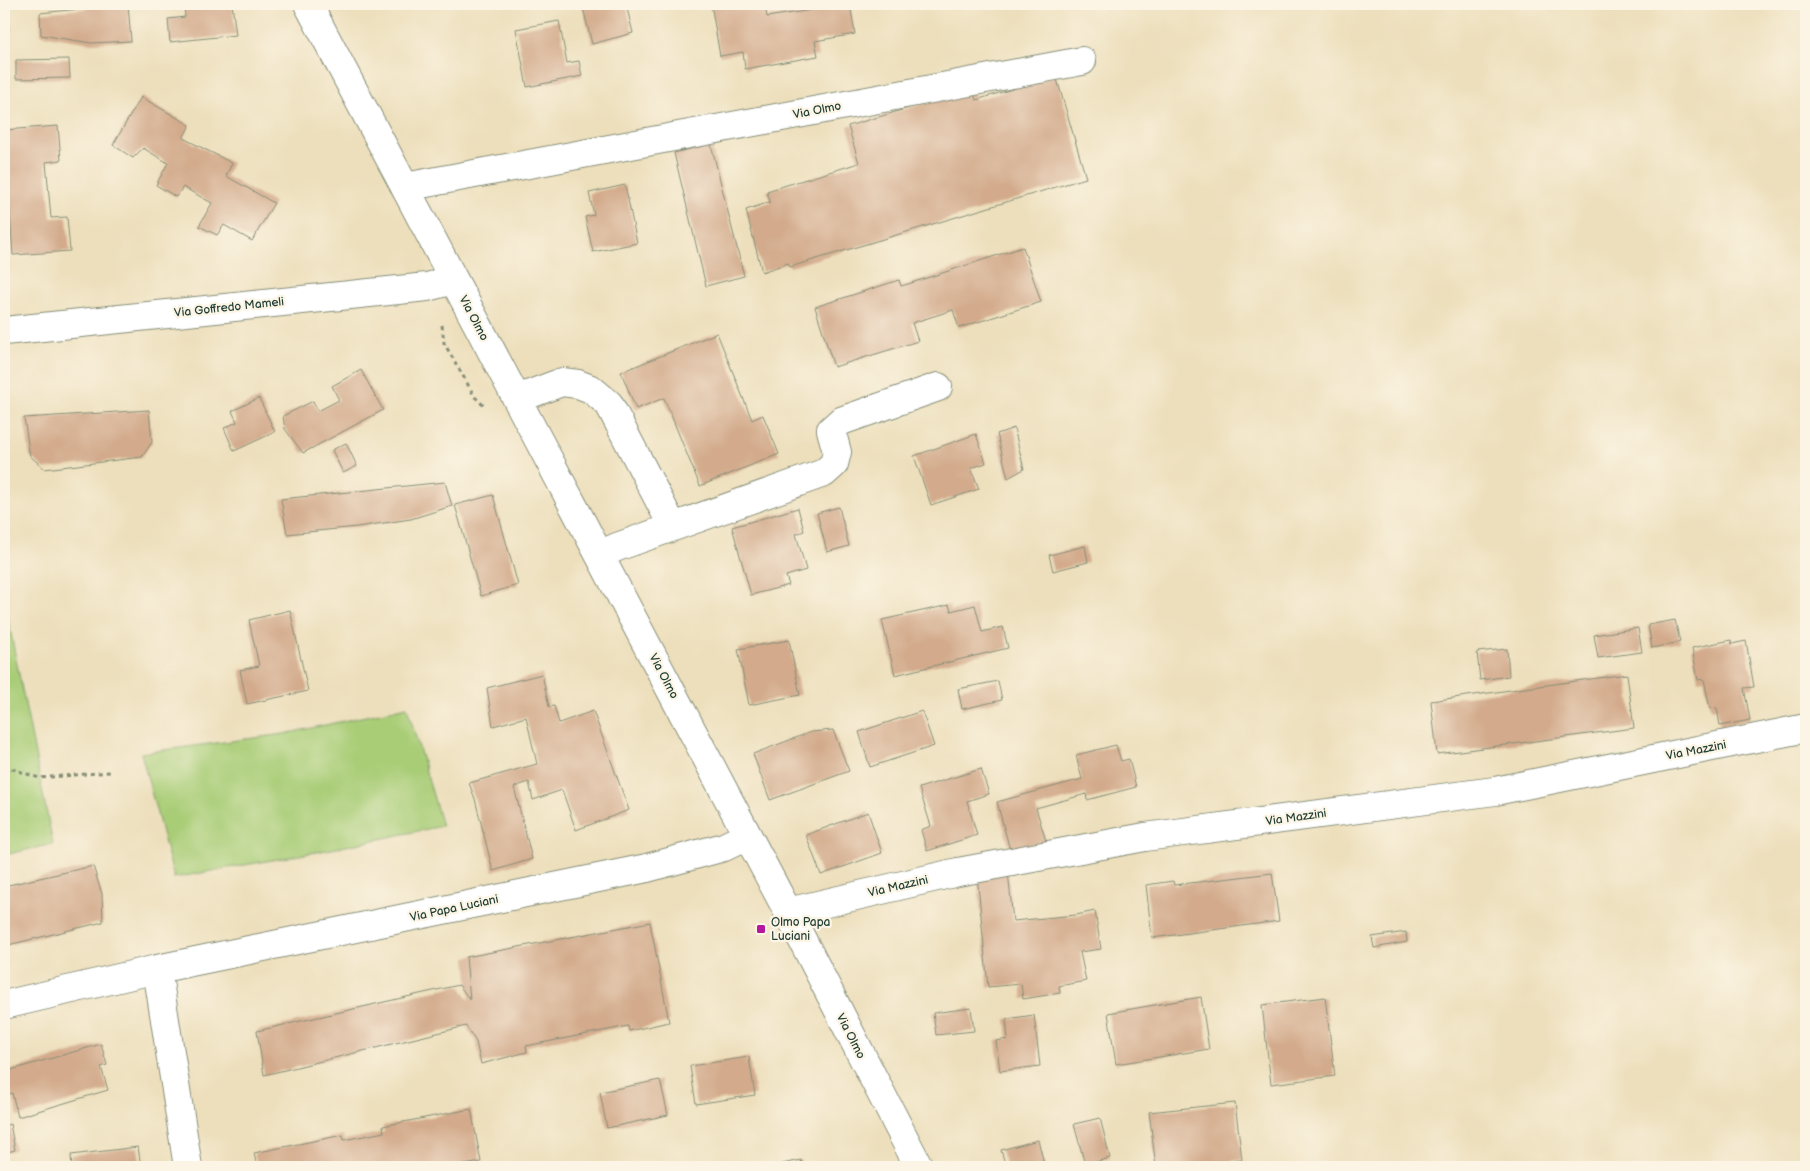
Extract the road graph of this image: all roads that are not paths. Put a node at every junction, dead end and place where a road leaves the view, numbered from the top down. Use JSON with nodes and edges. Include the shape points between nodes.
{"nodes":[{"id":1,"x":308,"y":4,"type":"edge"},
{"id":2,"x":1082,"y":60,"type":"dead end"},
{"id":3,"x":405,"y":187,"type":"junction"},
{"id":4,"x":454,"y":280,"type":"junction"},
{"id":5,"x":4,"y":330,"type":"edge"},
{"id":6,"x":938,"y":387,"type":"dead end"},
{"id":7,"x":517,"y":399,"type":"junction"},
{"id":8,"x":673,"y":527,"type":"junction"},
{"id":9,"x":600,"y":556,"type":"junction"},
{"id":10,"x":1806,"y":728,"type":"edge"},
{"id":11,"x":748,"y":836,"type":"junction"},
{"id":12,"x":788,"y":912,"type":"junction"},
{"id":13,"x":157,"y":969,"type":"junction"},
{"id":14,"x":4,"y":1005,"type":"edge"},
{"id":15,"x":188,"y":1167,"type":"edge"},
{"id":16,"x":919,"y":1167,"type":"edge"}],
"edges":[{"from":1,"to":3,"type":"street","name":"Via Olmo"},
{"from":2,"to":3,"type":"street","name":"Via Olmo"},
{"from":3,"to":4,"type":"street","name":"Via Olmo"},
{"from":4,"to":5,"type":"street","name":"Via Goffredo Mameli","via":[[427,287]]},
{"from":4,"to":7,"type":"street","name":"Via Olmo"},
{"from":6,"to":8,"type":"street","via":[[841,421],[831,430],[836,452],[834,464],[824,473]]},
{"from":7,"to":8,"type":"street","via":[[562,382],[591,389],[610,404]]},
{"from":7,"to":9,"type":"street","name":"Via Olmo"},
{"from":8,"to":9,"type":"street"},
{"from":9,"to":11,"type":"street","name":"Via Olmo"},
{"from":10,"to":12,"type":"street","name":"Via Mazzini","via":[[1495,790],[1145,837],[958,872]]},
{"from":11,"to":12,"type":"street","name":"Via Olmo"},
{"from":11,"to":13,"type":"street","name":"Via Papa Luciani","via":[[724,847],[647,868]]},
{"from":12,"to":16,"type":"street","name":"Via Olmo"},
{"from":13,"to":14,"type":"street","name":"Via Papa Luciani"},
{"from":13,"to":15,"type":"street"}]}
